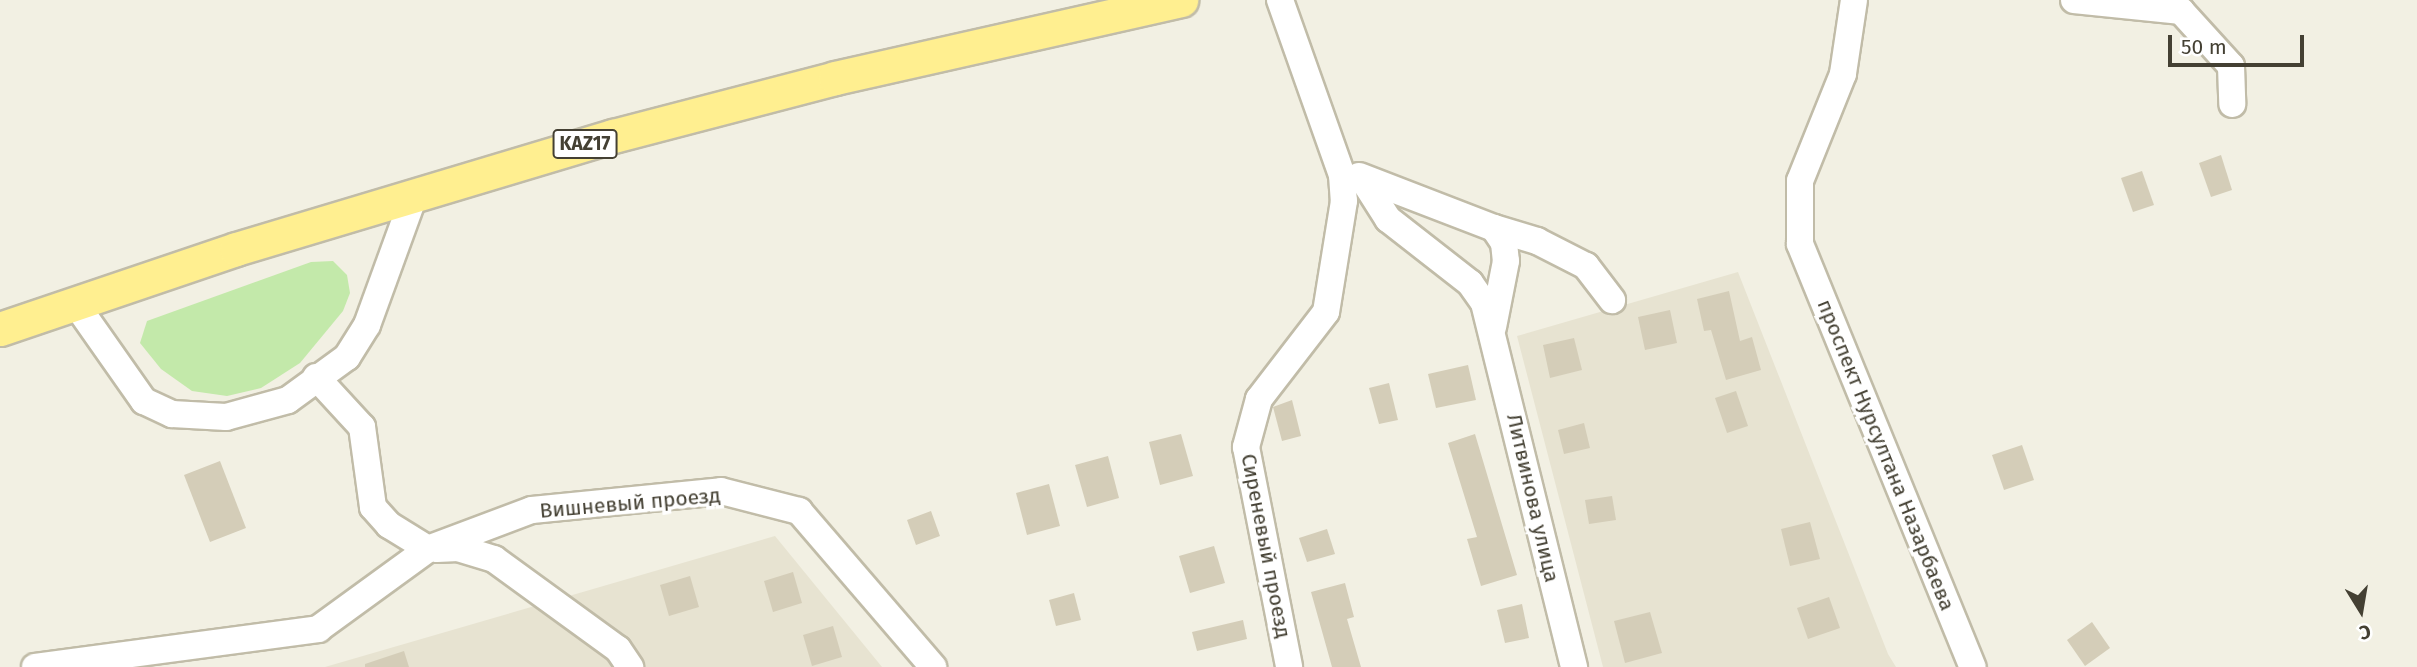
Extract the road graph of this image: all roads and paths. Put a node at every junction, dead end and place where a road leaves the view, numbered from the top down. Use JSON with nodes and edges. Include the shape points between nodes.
{"nodes":[{"id":1,"x":1181,"y":0,"type":"edge"},
{"id":2,"x":1280,"y":0,"type":"edge"},
{"id":3,"x":1854,"y":0,"type":"edge"},
{"id":4,"x":2074,"y":0,"type":"edge"},
{"id":5,"x":2232,"y":104,"type":"dead end"},
{"id":6,"x":1330,"y":144,"type":"junction"},
{"id":7,"x":1362,"y":178,"type":"junction"},
{"id":8,"x":415,"y":193,"type":"junction"},
{"id":9,"x":1494,"y":228,"type":"junction"},
{"id":10,"x":1612,"y":300,"type":"dead end"},
{"id":11,"x":75,"y":303,"type":"junction"},
{"id":12,"x":0,"y":329,"type":"edge"},
{"id":13,"x":1493,"y":329,"type":"junction"},
{"id":14,"x":316,"y":377,"type":"junction"},
{"id":15,"x":428,"y":549,"type":"junction"},
{"id":16,"x":35,"y":667,"type":"edge"},
{"id":17,"x":630,"y":667,"type":"edge"},
{"id":18,"x":933,"y":667,"type":"edge"},
{"id":19,"x":1289,"y":667,"type":"edge"},
{"id":20,"x":1574,"y":667,"type":"edge"},
{"id":21,"x":1973,"y":667,"type":"edge"}],
"edges":[{"from":1,"to":8,"type":"main road","number":"KAZ17","via":[[835,78]]},
{"from":2,"to":6,"type":"street","name":"Сиреневый проезд"},
{"from":3,"to":21,"type":"street","name":"проспект Нурсултана Назарбаева","via":[[1843,74],[1800,181],[1800,244]]},
{"from":4,"to":5,"type":"street","via":[[2181,11],[2231,66]]},
{"from":6,"to":7,"type":"street"},
{"from":6,"to":19,"type":"street","name":"Сиреневый проезд","via":[[1342,174],[1344,201],[1326,312],[1259,399],[1246,447]]},
{"from":7,"to":9,"type":"street"},
{"from":7,"to":13,"type":"street","via":[[1388,219],[1471,283]]},
{"from":8,"to":11,"type":"main road","number":"KAZ17"},
{"from":8,"to":14,"type":"street","via":[[367,325],[347,357]]},
{"from":9,"to":10,"type":"street","via":[[1538,241],[1586,266]]},
{"from":9,"to":13,"type":"street","via":[[1504,243],[1506,261]]},
{"from":11,"to":12,"type":"main road","number":"KAZ17"},
{"from":11,"to":14,"type":"street","via":[[144,401],[172,414],[226,416],[288,400]]},
{"from":13,"to":20,"type":"street","name":"Литвинова улица"},
{"from":14,"to":15,"type":"street","via":[[362,427],[373,507],[389,525]]},
{"from":15,"to":16,"type":"street","name":"Вишневый проезд","via":[[318,629]]},
{"from":15,"to":17,"type":"street","via":[[458,548],[494,559],[618,649]]},
{"from":15,"to":18,"type":"street","name":"Вишневый проезд","via":[[532,510],[721,491],[799,511]]}]}
